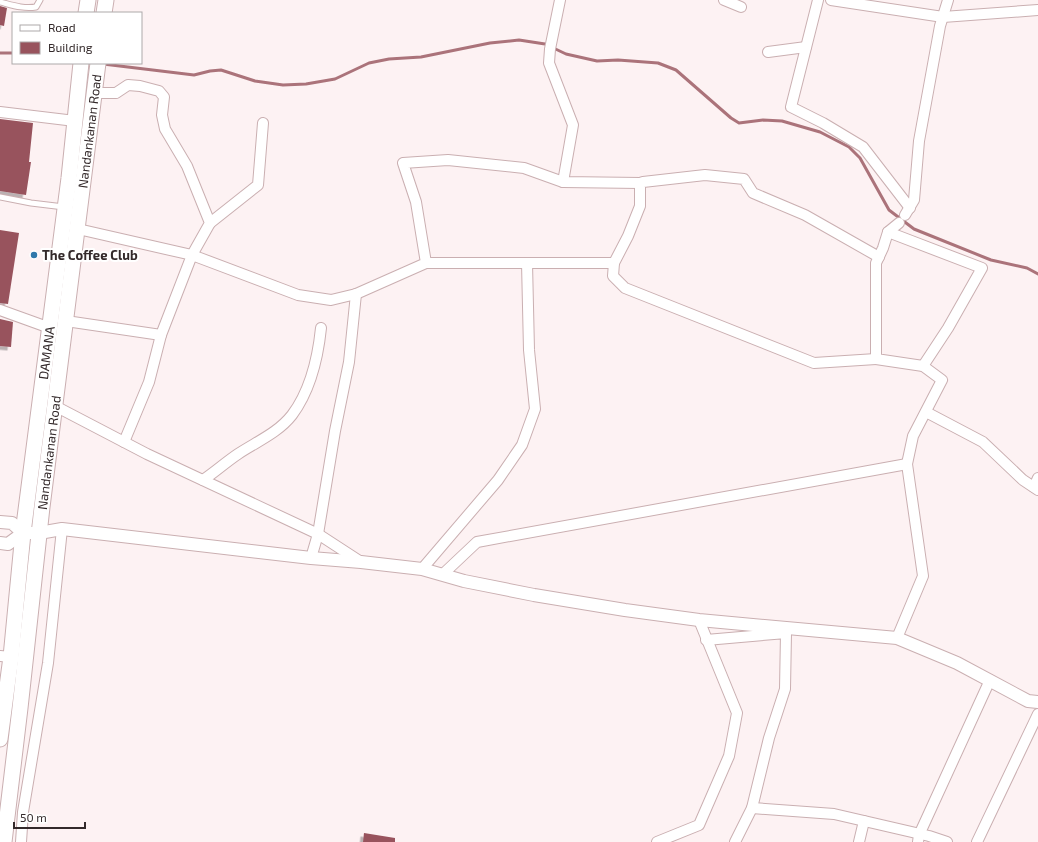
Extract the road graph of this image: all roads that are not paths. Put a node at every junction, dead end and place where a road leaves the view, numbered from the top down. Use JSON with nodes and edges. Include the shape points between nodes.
{"nodes":[{"id":1,"x":40,"y":0,"type":"edge"},
{"id":2,"x":88,"y":0,"type":"edge"},
{"id":3,"x":106,"y":0,"type":"edge"},
{"id":4,"x":560,"y":0,"type":"edge"},
{"id":5,"x":724,"y":0,"type":"edge"},
{"id":6,"x":818,"y":0,"type":"edge"},
{"id":7,"x":831,"y":0,"type":"edge"},
{"id":8,"x":948,"y":0,"type":"edge"},
{"id":9,"x":0,"y":2,"type":"edge"},
{"id":10,"x":741,"y":7,"type":"dead end"},
{"id":11,"x":1038,"y":10,"type":"edge"},
{"id":12,"x":86,"y":12,"type":"edge"},
{"id":13,"x":104,"y":12,"type":"edge"},
{"id":14,"x":943,"y":17,"type":"junction"},
{"id":15,"x":806,"y":47,"type":"junction"},
{"id":16,"x":768,"y":52,"type":"dead end"},
{"id":17,"x":81,"y":64,"type":"edge"},
{"id":18,"x":98,"y":64,"type":"edge"},
{"id":19,"x":96,"y":87,"type":"junction"},
{"id":20,"x":0,"y":112,"type":"edge"},
{"id":21,"x":75,"y":121,"type":"junction"},
{"id":22,"x":263,"y":123,"type":"dead end"},
{"id":23,"x":563,"y":182,"type":"junction"},
{"id":24,"x":640,"y":183,"type":"junction"},
{"id":25,"x":0,"y":197,"type":"edge"},
{"id":26,"x":64,"y":207,"type":"junction"},
{"id":27,"x":905,"y":215,"type":"junction"},
{"id":28,"x":210,"y":224,"type":"junction"},
{"id":29,"x":78,"y":229,"type":"junction"},
{"id":30,"x":888,"y":232,"type":"junction"},
{"id":31,"x":192,"y":255,"type":"junction"},
{"id":32,"x":879,"y":257,"type":"junction"},
{"id":33,"x":526,"y":262,"type":"junction"},
{"id":34,"x":426,"y":263,"type":"junction"},
{"id":35,"x":614,"y":263,"type":"junction"},
{"id":36,"x":356,"y":294,"type":"junction"},
{"id":37,"x":0,"y":310,"type":"edge"},
{"id":38,"x":66,"y":321,"type":"junction"},
{"id":39,"x":50,"y":328,"type":"junction"},
{"id":40,"x":321,"y":328,"type":"dead end"},
{"id":41,"x":161,"y":335,"type":"junction"},
{"id":42,"x":876,"y":359,"type":"junction"},
{"id":43,"x":923,"y":366,"type":"junction"},
{"id":44,"x":55,"y":406,"type":"junction"},
{"id":45,"x":926,"y":412,"type":"junction"},
{"id":46,"x":124,"y":442,"type":"junction"},
{"id":47,"x":907,"y":464,"type":"junction"},
{"id":48,"x":204,"y":480,"type":"junction"},
{"id":49,"x":1037,"y":485,"type":"edge"},
{"id":50,"x":0,"y":522,"type":"edge"},
{"id":51,"x":62,"y":529,"type":"junction"},
{"id":52,"x":23,"y":533,"type":"junction"},
{"id":53,"x":39,"y":533,"type":"junction"},
{"id":54,"x":318,"y":534,"type":"junction"},
{"id":55,"x":0,"y":543,"type":"edge"},
{"id":56,"x":311,"y":558,"type":"junction"},
{"id":57,"x":361,"y":562,"type":"junction"},
{"id":58,"x":422,"y":569,"type":"junction"},
{"id":59,"x":442,"y":574,"type":"junction"},
{"id":60,"x":699,"y":620,"type":"junction"},
{"id":61,"x":897,"y":638,"type":"junction"},
{"id":62,"x":706,"y":640,"type":"junction"},
{"id":63,"x":5,"y":656,"type":"edge"},
{"id":64,"x":990,"y":680,"type":"junction"},
{"id":65,"x":1038,"y":702,"type":"edge"},
{"id":66,"x":1038,"y":714,"type":"edge"},
{"id":67,"x":1,"y":720,"type":"edge"},
{"id":68,"x":0,"y":738,"type":"edge"},
{"id":69,"x":752,"y":808,"type":"junction"},
{"id":70,"x":864,"y":821,"type":"junction"},
{"id":71,"x":3,"y":822,"type":"edge"},
{"id":72,"x":919,"y":838,"type":"edge"},
{"id":73,"x":4,"y":842,"type":"edge"},
{"id":74,"x":21,"y":842,"type":"edge"},
{"id":75,"x":657,"y":842,"type":"edge"},
{"id":76,"x":735,"y":842,"type":"edge"},
{"id":77,"x":858,"y":842,"type":"edge"},
{"id":78,"x":947,"y":842,"type":"edge"},
{"id":79,"x":977,"y":842,"type":"edge"}],
"edges":[{"from":1,"to":9,"type":"lane","via":[[36,7],[29,8]]},
{"from":2,"to":12,"type":"main road"},
{"from":3,"to":13,"type":"main road"},
{"from":4,"to":23,"type":"street","via":[[549,63],[573,125]]},
{"from":5,"to":10,"type":"street"},
{"from":6,"to":15,"type":"street"},
{"from":7,"to":14,"type":"street"},
{"from":8,"to":14,"type":"street"},
{"from":11,"to":14,"type":"street"},
{"from":14,"to":27,"type":"street","via":[[919,140],[914,200]]},
{"from":15,"to":16,"type":"street"},
{"from":15,"to":27,"type":"street","via":[[791,107],[863,147]]},
{"from":17,"to":21,"type":"main road","name":"DAMANA"},
{"from":18,"to":19,"type":"main road","name":"Nandankanan Road"},
{"from":19,"to":28,"type":"street","via":[[116,93],[128,85],[140,86],[159,91],[164,97],[162,115],[166,129],[187,166]]},
{"from":19,"to":29,"type":"main road","name":"Nandankanan Road"},
{"from":20,"to":21,"type":"street"},
{"from":21,"to":26,"type":"main road","name":"DAMANA"},
{"from":22,"to":28,"type":"street","via":[[258,185]]},
{"from":23,"to":24,"type":"street"},
{"from":23,"to":34,"type":"street","via":[[524,168],[448,160],[403,163],[416,202]]},
{"from":24,"to":32,"type":"street","via":[[705,175],[744,179],[753,193],[805,215]]},
{"from":24,"to":35,"type":"street","via":[[640,206]]},
{"from":25,"to":26,"type":"lane"},
{"from":26,"to":39,"type":"main road","name":"DAMANA"},
{"from":27,"to":30,"type":"street"},
{"from":28,"to":31,"type":"street"},
{"from":29,"to":31,"type":"street"},
{"from":29,"to":38,"type":"main road","name":"Nandankanan Road"},
{"from":30,"to":32,"type":"street"},
{"from":30,"to":43,"type":"street","via":[[982,268]]},
{"from":31,"to":36,"type":"street","via":[[298,295],[331,300]]},
{"from":31,"to":41,"type":"street"},
{"from":32,"to":42,"type":"street","via":[[876,263]]},
{"from":33,"to":34,"type":"street"},
{"from":33,"to":35,"type":"street"},
{"from":33,"to":58,"type":"street","via":[[529,350],[535,409],[522,445],[498,480]]},
{"from":34,"to":36,"type":"street"},
{"from":35,"to":42,"type":"street","via":[[613,276],[625,288],[814,363]]},
{"from":36,"to":54,"type":"street","via":[[349,362]]},
{"from":37,"to":39,"type":"street"},
{"from":38,"to":41,"type":"street"},
{"from":38,"to":44,"type":"main road","name":"Nandankanan Road"},
{"from":39,"to":52,"type":"main road","name":"DAMANA"},
{"from":40,"to":48,"type":"street","via":[[310,380],[292,415],[273,433],[236,455]]},
{"from":41,"to":46,"type":"street","via":[[149,382]]},
{"from":42,"to":43,"type":"street"},
{"from":43,"to":45,"type":"street","via":[[942,380]]},
{"from":44,"to":46,"type":"street"},
{"from":44,"to":53,"type":"main road","name":"Nandankanan Road"},
{"from":45,"to":47,"type":"street","via":[[913,436]]},
{"from":45,"to":49,"type":"street","via":[[983,442],[1023,480]]},
{"from":46,"to":48,"type":"street"},
{"from":47,"to":59,"type":"street","via":[[477,542]]},
{"from":47,"to":61,"type":"street","via":[[923,576]]},
{"from":48,"to":54,"type":"street"},
{"from":50,"to":52,"type":"street","via":[[12,523]]},
{"from":51,"to":53,"type":"street"},
{"from":51,"to":56,"type":"street"},
{"from":51,"to":74,"type":"street","via":[[48,663],[23,812]]},
{"from":52,"to":53,"type":"street"},
{"from":52,"to":55,"type":"street","via":[[8,544]]},
{"from":52,"to":63,"type":"main road","name":"DAMANA"},
{"from":53,"to":71,"type":"main road","name":"Nandankanan Road","via":[[20,708]]},
{"from":54,"to":56,"type":"street"},
{"from":54,"to":57,"type":"street"},
{"from":56,"to":57,"type":"street"},
{"from":57,"to":58,"type":"street"},
{"from":58,"to":59,"type":"street"},
{"from":59,"to":60,"type":"street","via":[[534,595]]},
{"from":60,"to":61,"type":"street"},
{"from":60,"to":62,"type":"street"},
{"from":61,"to":64,"type":"street"},
{"from":62,"to":69,"type":"street","via":[[786,633],[786,689],[769,738]]},
{"from":62,"to":75,"type":"street","via":[[737,713],[729,756],[699,825]]},
{"from":63,"to":67,"type":"main road","name":"DAMANA"},
{"from":64,"to":65,"type":"street","via":[[1028,701]]},
{"from":64,"to":72,"type":"street"},
{"from":66,"to":79,"type":"street"},
{"from":67,"to":68,"type":"main road","name":"DAMANA"},
{"from":69,"to":70,"type":"street","via":[[834,814]]},
{"from":69,"to":76,"type":"street"},
{"from":70,"to":72,"type":"street"},
{"from":70,"to":77,"type":"street"},
{"from":71,"to":73,"type":"main road","name":"Nandankanan Road"},
{"from":72,"to":78,"type":"street","via":[[929,836]]}]}
